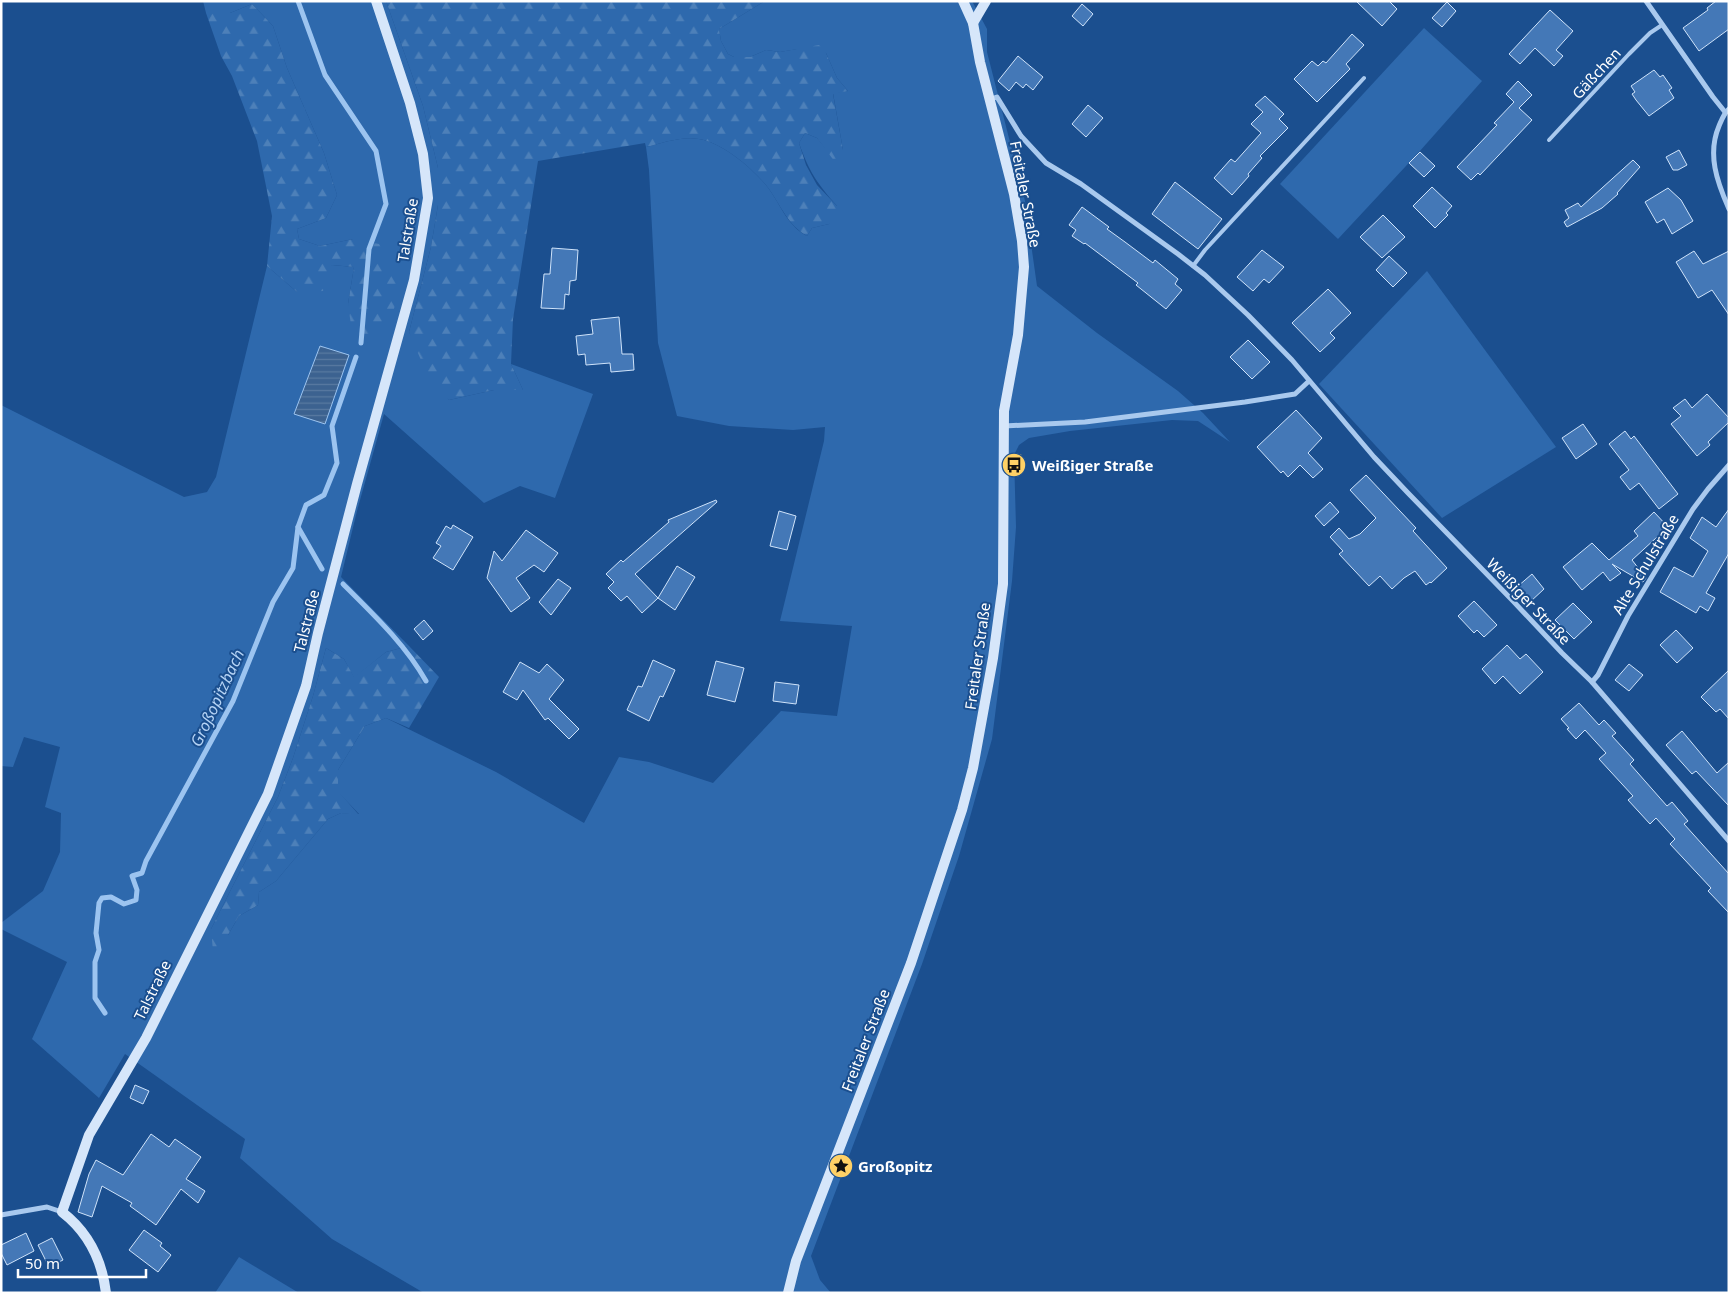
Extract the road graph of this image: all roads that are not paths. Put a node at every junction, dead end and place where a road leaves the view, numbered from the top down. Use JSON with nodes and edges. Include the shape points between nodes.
{"nodes":[{"id":1,"x":376,"y":1,"type":"edge"},
{"id":2,"x":963,"y":1,"type":"edge"},
{"id":3,"x":986,"y":1,"type":"edge"},
{"id":4,"x":1646,"y":1,"type":"edge"},
{"id":5,"x":973,"y":24,"type":"junction"},
{"id":6,"x":1662,"y":25,"type":"junction"},
{"id":7,"x":1364,"y":78,"type":"dead end"},
{"id":8,"x":990,"y":99,"type":"junction"},
{"id":9,"x":1727,"y":110,"type":"edge"},
{"id":10,"x":1549,"y":140,"type":"dead end"},
{"id":11,"x":1729,"y":208,"type":"edge"},
{"id":12,"x":1193,"y":266,"type":"junction"},
{"id":13,"x":1309,"y":381,"type":"junction"},
{"id":14,"x":1004,"y":426,"type":"junction"},
{"id":15,"x":1729,"y":465,"type":"edge"},
{"id":16,"x":1592,"y":682,"type":"junction"},
{"id":17,"x":1729,"y":840,"type":"edge"},
{"id":18,"x":62,"y":1212,"type":"junction"},
{"id":19,"x":1,"y":1215,"type":"edge"},
{"id":20,"x":106,"y":1293,"type":"edge"},
{"id":21,"x":788,"y":1293,"type":"edge"}],
"edges":[{"from":1,"to":18,"type":"street","name":"Talstraße","via":[[410,103],[423,154],[428,198],[414,280],[357,484],[306,686],[268,794],[146,1038],[89,1135]]},
{"from":2,"to":5,"type":"street","name":"Freitaler Straße"},
{"from":3,"to":5,"type":"street"},
{"from":4,"to":6,"type":"street"},
{"from":5,"to":8,"type":"street","name":"Freitaler Straße"},
{"from":6,"to":9,"type":"street","via":[[1713,97]]},
{"from":6,"to":10,"type":"lane","name":"Gäßchen","via":[[1629,54]]},
{"from":7,"to":12,"type":"lane"},
{"from":8,"to":12,"type":"street","name":"Weißiger Straße","via":[[997,97],[1021,136],[1046,163],[1082,184]]},
{"from":8,"to":14,"type":"street","name":"Freitaler Straße","via":[[1014,194],[1024,267],[1018,335]]},
{"from":9,"to":11,"type":"street","via":[[1717,130],[1714,163]]},
{"from":12,"to":13,"type":"street","name":"Weißiger Straße","via":[[1248,314]]},
{"from":13,"to":14,"type":"street","via":[[1296,394],[1245,402],[1085,422]]},
{"from":13,"to":16,"type":"street","name":"Weißiger Straße","via":[[1374,457]]},
{"from":14,"to":21,"type":"street","name":"Freitaler Straße","via":[[1003,584],[973,768],[911,962],[796,1261]]},
{"from":15,"to":16,"type":"street","name":"Alte Schulstraße","via":[[1693,509]]},
{"from":16,"to":17,"type":"street","name":"Weißiger Straße"},
{"from":18,"to":19,"type":"street","via":[[47,1208]]},
{"from":18,"to":20,"type":"street","via":[[75,1222],[92,1245],[104,1274]]}]}
